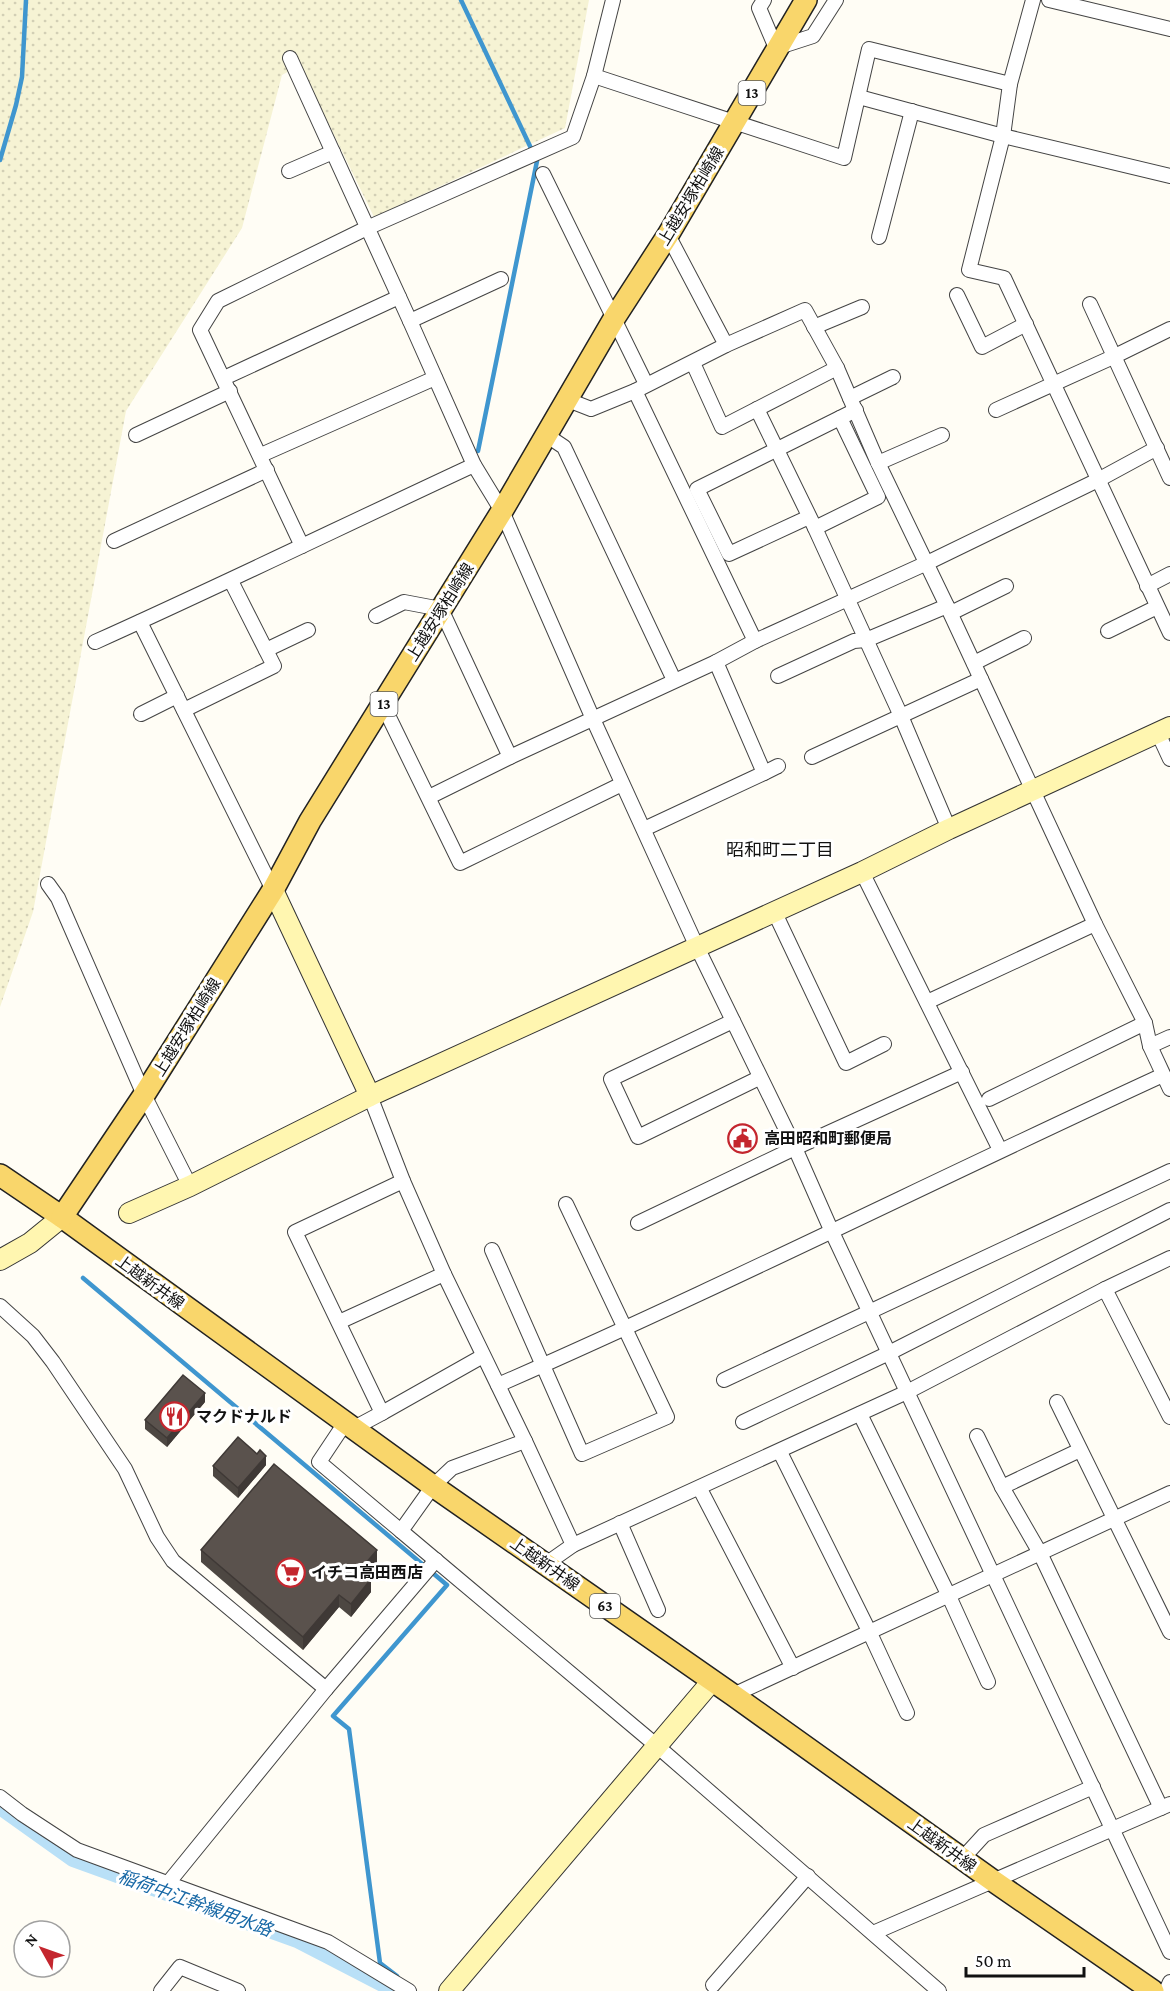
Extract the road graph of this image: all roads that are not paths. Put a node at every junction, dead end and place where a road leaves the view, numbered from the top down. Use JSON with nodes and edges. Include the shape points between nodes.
{"nodes":[{"id":1,"x":614,"y":0,"type":"edge"},
{"id":2,"x":764,"y":0,"type":"edge"},
{"id":3,"x":807,"y":0,"type":"edge"},
{"id":4,"x":836,"y":0,"type":"edge"},
{"id":5,"x":1033,"y":0,"type":"edge"},
{"id":6,"x":1049,"y":0,"type":"edge"},
{"id":7,"x":1170,"y":29,"type":"edge"},
{"id":8,"x":776,"y":48,"type":"junction"},
{"id":9,"x":290,"y":58,"type":"dead end"},
{"id":10,"x":594,"y":76,"type":"junction"},
{"id":11,"x":1010,"y":84,"type":"junction"},
{"id":12,"x":859,"y":98,"type":"junction"},
{"id":13,"x":912,"y":111,"type":"junction"},
{"id":14,"x":736,"y":123,"type":"junction"},
{"id":15,"x":1003,"y":136,"type":"junction"},
{"id":16,"x":333,"y":152,"type":"junction"},
{"id":17,"x":289,"y":171,"type":"dead end"},
{"id":18,"x":543,"y":174,"type":"dead end"},
{"id":19,"x":1170,"y":176,"type":"edge"},
{"id":20,"x":367,"y":228,"type":"junction"},
{"id":21,"x":668,"y":235,"type":"junction"},
{"id":22,"x":879,"y":237,"type":"dead end"},
{"id":23,"x":501,"y":279,"type":"dead end"},
{"id":24,"x":957,"y":295,"type":"dead end"},
{"id":25,"x":399,"y":297,"type":"junction"},
{"id":26,"x":1090,"y":304,"type":"dead end"},
{"id":27,"x":862,"y":307,"type":"dead end"},
{"id":28,"x":615,"y":317,"type":"junction"},
{"id":29,"x":410,"y":321,"type":"junction"},
{"id":30,"x":1026,"y":324,"type":"junction"},
{"id":31,"x":814,"y":327,"type":"junction"},
{"id":32,"x":1170,"y":329,"type":"edge"},
{"id":33,"x":726,"y":345,"type":"junction"},
{"id":34,"x":1113,"y":357,"type":"junction"},
{"id":35,"x":693,"y":363,"type":"junction"},
{"id":36,"x":837,"y":368,"type":"junction"},
{"id":37,"x":893,"y":377,"type":"dead end"},
{"id":38,"x":224,"y":378,"type":"junction"},
{"id":39,"x":435,"y":378,"type":"junction"},
{"id":40,"x":1054,"y":383,"type":"junction"},
{"id":41,"x":641,"y":387,"type":"junction"},
{"id":42,"x":230,"y":391,"type":"junction"},
{"id":43,"x":568,"y":400,"type":"junction"},
{"id":44,"x":853,"y":404,"type":"junction"},
{"id":45,"x":757,"y":409,"type":"junction"},
{"id":46,"x":996,"y":410,"type":"dead end"},
{"id":47,"x":840,"y":418,"type":"junction"},
{"id":48,"x":136,"y":435,"type":"dead end"},
{"id":49,"x":546,"y":435,"type":"junction"},
{"id":50,"x":942,"y":435,"type":"dead end"},
{"id":51,"x":1157,"y":448,"type":"junction"},
{"id":52,"x":776,"y":450,"type":"junction"},
{"id":53,"x":261,"y":455,"type":"junction"},
{"id":54,"x":878,"y":463,"type":"junction"},
{"id":55,"x":474,"y":465,"type":"junction"},
{"id":56,"x":267,"y":470,"type":"junction"},
{"id":57,"x":1170,"y":478,"type":"edge"},
{"id":58,"x":1098,"y":480,"type":"junction"},
{"id":59,"x":502,"y":512,"type":"junction"},
{"id":60,"x":812,"y":522,"type":"junction"},
{"id":61,"x":114,"y":541,"type":"dead end"},
{"id":62,"x":302,"y":546,"type":"junction"},
{"id":63,"x":927,"y":563,"type":"junction"},
{"id":64,"x":1170,"y":574,"type":"edge"},
{"id":65,"x":231,"y":581,"type":"junction"},
{"id":66,"x":1006,"y":586,"type":"dead end"},
{"id":67,"x":1147,"y":586,"type":"junction"},
{"id":68,"x":848,"y":600,"type":"junction"},
{"id":69,"x":1157,"y":607,"type":"junction"},
{"id":70,"x":441,"y":609,"type":"junction"},
{"id":71,"x":949,"y":609,"type":"junction"},
{"id":72,"x":375,"y":616,"type":"dead end"},
{"id":73,"x":140,"y":622,"type":"junction"},
{"id":74,"x":308,"y":630,"type":"dead end"},
{"id":75,"x":1108,"y":631,"type":"dead end"},
{"id":76,"x":1170,"y":633,"type":"edge"},
{"id":77,"x":1024,"y":638,"type":"dead end"},
{"id":78,"x":866,"y":640,"type":"junction"},
{"id":79,"x":755,"y":641,"type":"junction"},
{"id":80,"x":95,"y":642,"type":"dead end"},
{"id":81,"x":266,"y":650,"type":"junction"},
{"id":82,"x":716,"y":662,"type":"junction"},
{"id":83,"x":974,"y":663,"type":"junction"},
{"id":84,"x":778,"y":676,"type":"dead end"},
{"id":85,"x":981,"y":679,"type":"junction"},
{"id":86,"x":674,"y":680,"type":"junction"},
{"id":87,"x":177,"y":696,"type":"junction"},
{"id":88,"x":383,"y":705,"type":"junction"},
{"id":89,"x":184,"y":710,"type":"junction"},
{"id":90,"x":141,"y":714,"type":"dead end"},
{"id":91,"x":901,"y":716,"type":"junction"},
{"id":92,"x":593,"y":719,"type":"junction"},
{"id":93,"x":1164,"y":730,"type":"edge"},
{"id":94,"x":510,"y":757,"type":"junction"},
{"id":95,"x":812,"y":757,"type":"dead end"},
{"id":96,"x":1170,"y":759,"type":"edge"},
{"id":97,"x":778,"y":766,"type":"dead end"},
{"id":98,"x":764,"y":773,"type":"junction"},
{"id":99,"x":622,"y":784,"type":"junction"},
{"id":100,"x":1034,"y":791,"type":"junction"},
{"id":101,"x":429,"y":796,"type":"junction"},
{"id":102,"x":644,"y":829,"type":"junction"},
{"id":103,"x":949,"y":829,"type":"junction"},
{"id":104,"x":862,"y":872,"type":"junction"},
{"id":105,"x":48,"y":884,"type":"dead end"},
{"id":106,"x":273,"y":890,"type":"junction"},
{"id":107,"x":774,"y":912,"type":"junction"},
{"id":108,"x":1095,"y":924,"type":"junction"},
{"id":109,"x":697,"y":947,"type":"junction"},
{"id":110,"x":927,"y":1002,"type":"junction"},
{"id":111,"x":733,"y":1021,"type":"junction"},
{"id":112,"x":1145,"y":1023,"type":"junction"},
{"id":113,"x":1170,"y":1036,"type":"edge"},
{"id":114,"x":884,"y":1044,"type":"dead end"},
{"id":115,"x":1150,"y":1046,"type":"junction"},
{"id":116,"x":962,"y":1072,"type":"junction"},
{"id":117,"x":1163,"y":1075,"type":"junction"},
{"id":118,"x":759,"y":1078,"type":"junction"},
{"id":119,"x":1170,"y":1089,"type":"edge"},
{"id":120,"x":144,"y":1095,"type":"junction"},
{"id":121,"x":370,"y":1096,"type":"junction"},
{"id":122,"x":989,"y":1099,"type":"dead end"},
{"id":123,"x":795,"y":1148,"type":"junction"},
{"id":124,"x":1000,"y":1150,"type":"junction"},
{"id":125,"x":1170,"y":1171,"type":"edge"},
{"id":126,"x":0,"y":1175,"type":"edge"},
{"id":127,"x":403,"y":1181,"type":"junction"},
{"id":128,"x":190,"y":1186,"type":"junction"},
{"id":129,"x":566,"y":1204,"type":"dead end"},
{"id":130,"x":1170,"y":1210,"type":"edge"},
{"id":131,"x":129,"y":1213,"type":"dead end"},
{"id":132,"x":62,"y":1217,"type":"junction"},
{"id":133,"x":638,"y":1223,"type":"dead end"},
{"id":134,"x":832,"y":1232,"type":"junction"},
{"id":135,"x":492,"y":1250,"type":"dead end"},
{"id":136,"x":1170,"y":1258,"type":"edge"},
{"id":137,"x":0,"y":1260,"type":"edge"},
{"id":138,"x":444,"y":1274,"type":"junction"},
{"id":139,"x":1105,"y":1289,"type":"junction"},
{"id":140,"x":0,"y":1306,"type":"edge"},
{"id":141,"x":870,"y":1313,"type":"junction"},
{"id":142,"x":339,"y":1322,"type":"junction"},
{"id":143,"x":625,"y":1329,"type":"junction"},
{"id":144,"x":889,"y":1353,"type":"junction"},
{"id":145,"x":483,"y":1356,"type":"junction"},
{"id":146,"x":543,"y":1365,"type":"junction"},
{"id":147,"x":724,"y":1380,"type":"dead end"},
{"id":148,"x":498,"y":1385,"type":"junction"},
{"id":149,"x":907,"y":1392,"type":"junction"},
{"id":150,"x":1057,"y":1402,"type":"dead end"},
{"id":151,"x":382,"y":1413,"type":"junction"},
{"id":152,"x":860,"y":1414,"type":"junction"},
{"id":153,"x":1170,"y":1417,"type":"edge"},
{"id":154,"x":743,"y":1422,"type":"dead end"},
{"id":155,"x":350,"y":1426,"type":"junction"},
{"id":156,"x":977,"y":1436,"type":"dead end"},
{"id":157,"x":525,"y":1441,"type":"junction"},
{"id":158,"x":1080,"y":1450,"type":"junction"},
{"id":159,"x":780,"y":1452,"type":"junction"},
{"id":160,"x":433,"y":1486,"type":"junction"},
{"id":161,"x":1002,"y":1487,"type":"junction"},
{"id":162,"x":700,"y":1489,"type":"junction"},
{"id":163,"x":1170,"y":1493,"type":"edge"},
{"id":164,"x":1115,"y":1518,"type":"junction"},
{"id":165,"x":620,"y":1523,"type":"junction"},
{"id":166,"x":401,"y":1531,"type":"junction"},
{"id":167,"x":573,"y":1545,"type":"junction"},
{"id":168,"x":1040,"y":1553,"type":"junction"},
{"id":169,"x":436,"y":1560,"type":"junction"},
{"id":170,"x":546,"y":1564,"type":"junction"},
{"id":171,"x":992,"y":1574,"type":"junction"},
{"id":172,"x":948,"y":1594,"type":"junction"},
{"id":173,"x":658,"y":1610,"type":"dead end"},
{"id":174,"x":869,"y":1631,"type":"junction"},
{"id":175,"x":1170,"y":1632,"type":"edge"},
{"id":176,"x":794,"y":1668,"type":"junction"},
{"id":177,"x":711,"y":1681,"type":"junction"},
{"id":178,"x":988,"y":1682,"type":"dead end"},
{"id":179,"x":326,"y":1689,"type":"junction"},
{"id":180,"x":733,"y":1695,"type":"junction"},
{"id":181,"x":907,"y":1713,"type":"dead end"},
{"id":182,"x":657,"y":1746,"type":"junction"},
{"id":183,"x":1093,"y":1788,"type":"junction"},
{"id":184,"x":0,"y":1797,"type":"edge"},
{"id":185,"x":1165,"y":1806,"type":"edge"},
{"id":186,"x":1113,"y":1829,"type":"junction"},
{"id":187,"x":962,"y":1859,"type":"junction"},
{"id":188,"x":808,"y":1876,"type":"junction"},
{"id":189,"x":992,"y":1880,"type":"junction"},
{"id":190,"x":169,"y":1882,"type":"junction"},
{"id":191,"x":873,"y":1933,"type":"junction"},
{"id":192,"x":1170,"y":1952,"type":"edge"},
{"id":193,"x":1170,"y":1982,"type":"edge"},
{"id":194,"x":713,"y":1985,"type":"dead end"},
{"id":195,"x":161,"y":1991,"type":"edge"},
{"id":196,"x":238,"y":1991,"type":"edge"},
{"id":197,"x":410,"y":1991,"type":"edge"},
{"id":198,"x":449,"y":1991,"type":"edge"},
{"id":199,"x":939,"y":1991,"type":"edge"},
{"id":200,"x":1153,"y":1991,"type":"edge"},
{"id":201,"x":1166,"y":1991,"type":"edge"}],
"edges":[{"from":1,"to":10,"type":"street"},
{"from":2,"to":8,"type":"street","via":[[759,8]]},
{"from":3,"to":8,"type":"main road","name":"上越安塚柏崎線","number":"13"},
{"from":4,"to":8,"type":"street","via":[[813,36]]},
{"from":5,"to":11,"type":"street"},
{"from":6,"to":7,"type":"street"},
{"from":8,"to":14,"type":"main road","name":"上越安塚柏崎線","number":"13"},
{"from":9,"to":16,"type":"street"},
{"from":10,"to":14,"type":"street"},
{"from":10,"to":20,"type":"street","via":[[573,136]]},
{"from":11,"to":12,"type":"street","via":[[869,49]]},
{"from":11,"to":15,"type":"street"},
{"from":12,"to":13,"type":"street"},
{"from":12,"to":14,"type":"street","via":[[844,158]]},
{"from":13,"to":15,"type":"street"},
{"from":13,"to":22,"type":"street"},
{"from":14,"to":21,"type":"main road","name":"上越安塚柏崎線","number":"13"},
{"from":15,"to":19,"type":"street"},
{"from":15,"to":30,"type":"street","via":[[969,270],[1004,278]]},
{"from":16,"to":17,"type":"street"},
{"from":16,"to":20,"type":"street"},
{"from":18,"to":28,"type":"street"},
{"from":20,"to":25,"type":"street"},
{"from":20,"to":38,"type":"street","via":[[218,301],[200,330]]},
{"from":21,"to":28,"type":"main road","name":"上越安塚柏崎線","number":"13"},
{"from":21,"to":33,"type":"street"},
{"from":23,"to":29,"type":"street"},
{"from":24,"to":30,"type":"street","via":[[982,347]]},
{"from":25,"to":29,"type":"street"},
{"from":25,"to":38,"type":"street"},
{"from":26,"to":34,"type":"street"},
{"from":27,"to":31,"type":"street"},
{"from":28,"to":41,"type":"street"},
{"from":28,"to":43,"type":"main road","name":"上越安塚柏崎線","number":"13"},
{"from":29,"to":39,"type":"street"},
{"from":30,"to":40,"type":"street"},
{"from":31,"to":33,"type":"street","via":[[805,310]]},
{"from":31,"to":36,"type":"street"},
{"from":32,"to":34,"type":"street"},
{"from":33,"to":35,"type":"street"},
{"from":34,"to":40,"type":"street"},
{"from":34,"to":51,"type":"street"},
{"from":35,"to":41,"type":"street"},
{"from":35,"to":45,"type":"street","via":[[723,427]]},
{"from":36,"to":44,"type":"street"},
{"from":36,"to":45,"type":"street"},
{"from":37,"to":44,"type":"street"},
{"from":38,"to":42,"type":"street"},
{"from":39,"to":53,"type":"street"},
{"from":39,"to":55,"type":"street"},
{"from":40,"to":46,"type":"street"},
{"from":40,"to":58,"type":"street"},
{"from":41,"to":43,"type":"street","via":[[591,409]]},
{"from":41,"to":79,"type":"street"},
{"from":42,"to":48,"type":"street"},
{"from":42,"to":53,"type":"street"},
{"from":43,"to":49,"type":"main road","name":"上越安塚柏崎線","number":"13"},
{"from":44,"to":47,"type":"street"},
{"from":44,"to":54,"type":"street"},
{"from":45,"to":52,"type":"street"},
{"from":47,"to":52,"type":"street"},
{"from":47,"to":60,"type":"street","via":[[878,497]]},
{"from":49,"to":59,"type":"main road","name":"上越安塚柏崎線","number":"13"},
{"from":49,"to":86,"type":"street","via":[[564,447]]},
{"from":50,"to":54,"type":"street"},
{"from":51,"to":57,"type":"street"},
{"from":51,"to":58,"type":"street"},
{"from":52,"to":60,"type":"street"},
{"from":52,"to":60,"type":"street","via":[[697,489],[729,554]]},
{"from":53,"to":56,"type":"street"},
{"from":54,"to":63,"type":"street"},
{"from":55,"to":59,"type":"street"},
{"from":55,"to":62,"type":"street"},
{"from":56,"to":61,"type":"street"},
{"from":56,"to":62,"type":"street"},
{"from":58,"to":63,"type":"street"},
{"from":58,"to":67,"type":"street"},
{"from":59,"to":70,"type":"main road","name":"上越安塚柏崎線","number":"13"},
{"from":59,"to":92,"type":"street"},
{"from":60,"to":68,"type":"street"},
{"from":62,"to":65,"type":"street"},
{"from":63,"to":68,"type":"street"},
{"from":63,"to":71,"type":"street"},
{"from":64,"to":67,"type":"street"},
{"from":65,"to":73,"type":"street"},
{"from":65,"to":81,"type":"street"},
{"from":66,"to":71,"type":"street"},
{"from":67,"to":69,"type":"street"},
{"from":68,"to":78,"type":"street"},
{"from":68,"to":79,"type":"street"},
{"from":69,"to":75,"type":"street"},
{"from":69,"to":76,"type":"street"},
{"from":70,"to":72,"type":"street","via":[[404,602]]},
{"from":70,"to":88,"type":"main road","name":"上越安塚柏崎線","number":"13"},
{"from":70,"to":94,"type":"street"},
{"from":71,"to":78,"type":"street"},
{"from":71,"to":83,"type":"street"},
{"from":73,"to":80,"type":"street"},
{"from":73,"to":87,"type":"street"},
{"from":74,"to":81,"type":"street"},
{"from":77,"to":83,"type":"street"},
{"from":78,"to":84,"type":"street","via":[[854,641]]},
{"from":78,"to":91,"type":"street"},
{"from":79,"to":82,"type":"street"},
{"from":81,"to":89,"type":"street","via":[[274,666]]},
{"from":82,"to":86,"type":"street"},
{"from":82,"to":98,"type":"street"},
{"from":83,"to":85,"type":"street"},
{"from":85,"to":91,"type":"street"},
{"from":85,"to":100,"type":"street"},
{"from":86,"to":92,"type":"street"},
{"from":87,"to":89,"type":"street"},
{"from":87,"to":90,"type":"street"},
{"from":88,"to":101,"type":"street"},
{"from":88,"to":106,"type":"main road","name":"上越安塚柏崎線","number":"13","via":[[310,821]]},
{"from":89,"to":106,"type":"street"},
{"from":91,"to":95,"type":"street"},
{"from":91,"to":103,"type":"street"},
{"from":92,"to":94,"type":"street"},
{"from":92,"to":99,"type":"street"},
{"from":93,"to":96,"type":"street"},
{"from":93,"to":100,"type":"street"},
{"from":94,"to":101,"type":"street"},
{"from":97,"to":98,"type":"street"},
{"from":98,"to":102,"type":"street"},
{"from":99,"to":101,"type":"street","via":[[460,863]]},
{"from":99,"to":102,"type":"street"},
{"from":100,"to":103,"type":"street"},
{"from":100,"to":108,"type":"street"},
{"from":102,"to":109,"type":"street"},
{"from":103,"to":104,"type":"street"},
{"from":104,"to":107,"type":"street"},
{"from":104,"to":110,"type":"street"},
{"from":105,"to":120,"type":"street","via":[[58,898]]},
{"from":106,"to":120,"type":"main road","name":"上越安塚柏崎線","number":"13"},
{"from":106,"to":121,"type":"street"},
{"from":107,"to":109,"type":"street"},
{"from":107,"to":114,"type":"street","via":[[846,1063]]},
{"from":108,"to":110,"type":"street"},
{"from":108,"to":112,"type":"street"},
{"from":109,"to":111,"type":"street"},
{"from":109,"to":121,"type":"street"},
{"from":110,"to":116,"type":"street"},
{"from":111,"to":118,"type":"street"},
{"from":111,"to":118,"type":"street","via":[[611,1079],[638,1137]]},
{"from":112,"to":115,"type":"street"},
{"from":112,"to":122,"type":"street"},
{"from":113,"to":115,"type":"street"},
{"from":115,"to":117,"type":"street"},
{"from":116,"to":123,"type":"street"},
{"from":116,"to":124,"type":"street"},
{"from":117,"to":119,"type":"street"},
{"from":117,"to":124,"type":"street"},
{"from":118,"to":123,"type":"street"},
{"from":120,"to":128,"type":"street"},
{"from":120,"to":132,"type":"main road","name":"上越安塚柏崎線","number":"13"},
{"from":121,"to":127,"type":"street"},
{"from":121,"to":128,"type":"street"},
{"from":123,"to":133,"type":"street"},
{"from":123,"to":134,"type":"street"},
{"from":124,"to":134,"type":"street"},
{"from":125,"to":141,"type":"street"},
{"from":126,"to":132,"type":"main road","name":"上越新井線","number":"63"},
{"from":127,"to":138,"type":"street"},
{"from":127,"to":142,"type":"street","via":[[295,1232]]},
{"from":128,"to":131,"type":"street"},
{"from":129,"to":143,"type":"street"},
{"from":130,"to":144,"type":"street"},
{"from":132,"to":137,"type":"street","via":[[30,1243]]},
{"from":132,"to":155,"type":"main road","name":"上越新井線","number":"63"},
{"from":134,"to":141,"type":"street"},
{"from":134,"to":143,"type":"street"},
{"from":135,"to":146,"type":"street"},
{"from":136,"to":139,"type":"street"},
{"from":138,"to":142,"type":"street"},
{"from":138,"to":145,"type":"street"},
{"from":139,"to":149,"type":"street"},
{"from":139,"to":153,"type":"street"},
{"from":140,"to":179,"type":"street","via":[[54,1362],[125,1469],[173,1561]]},
{"from":141,"to":144,"type":"street"},
{"from":141,"to":147,"type":"street"},
{"from":142,"to":151,"type":"street"},
{"from":143,"to":146,"type":"street"},
{"from":143,"to":146,"type":"street","via":[[667,1417],[582,1454]]},
{"from":144,"to":149,"type":"street"},
{"from":144,"to":154,"type":"street"},
{"from":145,"to":148,"type":"street"},
{"from":145,"to":151,"type":"street"},
{"from":146,"to":148,"type":"street"},
{"from":148,"to":157,"type":"street"},
{"from":149,"to":152,"type":"street"},
{"from":149,"to":171,"type":"street"},
{"from":150,"to":158,"type":"street"},
{"from":151,"to":155,"type":"street"},
{"from":152,"to":159,"type":"street"},
{"from":152,"to":172,"type":"street"},
{"from":155,"to":160,"type":"main road","name":"上越新井線","number":"63"},
{"from":155,"to":166,"type":"street","via":[[319,1462]]},
{"from":156,"to":161,"type":"street"},
{"from":157,"to":160,"type":"street","via":[[452,1468]]},
{"from":157,"to":167,"type":"street"},
{"from":158,"to":161,"type":"street"},
{"from":158,"to":164,"type":"street"},
{"from":159,"to":162,"type":"street"},
{"from":159,"to":174,"type":"street"},
{"from":160,"to":166,"type":"street"},
{"from":160,"to":170,"type":"main road","name":"上越新井線","number":"63"},
{"from":161,"to":168,"type":"street"},
{"from":162,"to":165,"type":"street"},
{"from":162,"to":176,"type":"street"},
{"from":163,"to":164,"type":"street"},
{"from":164,"to":168,"type":"street"},
{"from":164,"to":175,"type":"street"},
{"from":165,"to":167,"type":"street"},
{"from":165,"to":173,"type":"street"},
{"from":166,"to":169,"type":"street"},
{"from":167,"to":170,"type":"street"},
{"from":168,"to":171,"type":"street"},
{"from":168,"to":185,"type":"street"},
{"from":169,"to":179,"type":"street"},
{"from":169,"to":182,"type":"street"},
{"from":170,"to":177,"type":"main road","name":"上越新井線","number":"63"},
{"from":171,"to":172,"type":"street"},
{"from":171,"to":183,"type":"street"},
{"from":172,"to":174,"type":"street"},
{"from":172,"to":178,"type":"street"},
{"from":174,"to":176,"type":"street"},
{"from":174,"to":181,"type":"street"},
{"from":176,"to":180,"type":"street"},
{"from":177,"to":180,"type":"main road","name":"上越新井線","number":"63"},
{"from":177,"to":182,"type":"street"},
{"from":179,"to":190,"type":"street"},
{"from":180,"to":187,"type":"main road","name":"上越新井線","number":"63"},
{"from":182,"to":188,"type":"street"},
{"from":182,"to":198,"type":"street"},
{"from":183,"to":186,"type":"street"},
{"from":183,"to":187,"type":"street","via":[[984,1835]]},
{"from":184,"to":190,"type":"street","via":[[77,1850]]},
{"from":185,"to":186,"type":"street"},
{"from":186,"to":189,"type":"street"},
{"from":186,"to":192,"type":"street"},
{"from":187,"to":189,"type":"main road","name":"上越新井線","number":"63"},
{"from":188,"to":191,"type":"street"},
{"from":188,"to":194,"type":"street"},
{"from":189,"to":191,"type":"street"},
{"from":189,"to":200,"type":"main road","name":"上越新井線","number":"63"},
{"from":190,"to":197,"type":"street","via":[[328,1942]]},
{"from":191,"to":199,"type":"street"},
{"from":193,"to":201,"type":"street"},
{"from":195,"to":196,"type":"street","via":[[180,1967]]}]}
